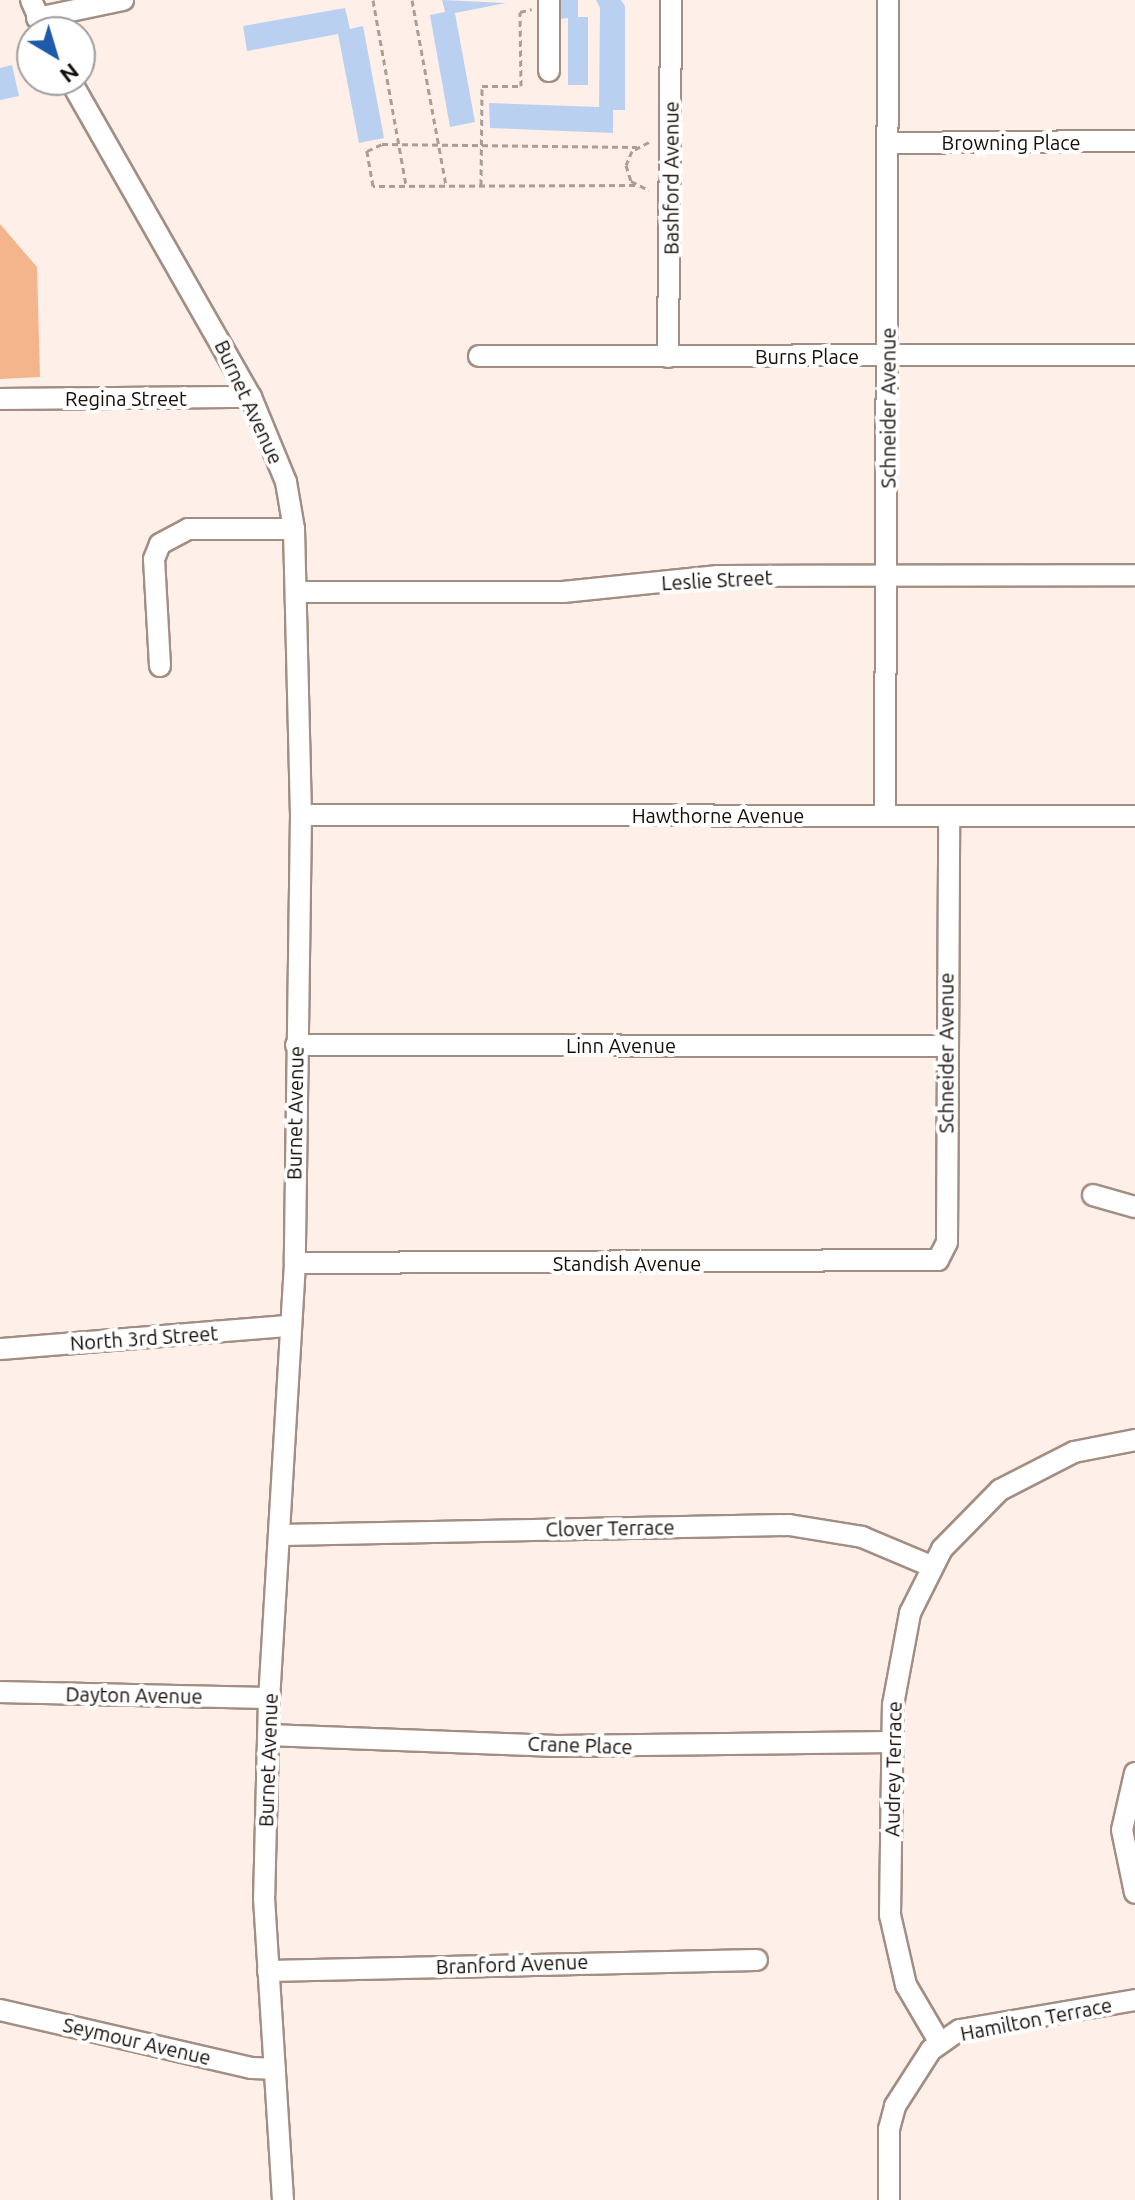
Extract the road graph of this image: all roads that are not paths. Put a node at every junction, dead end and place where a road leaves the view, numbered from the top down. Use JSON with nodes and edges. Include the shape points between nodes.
{"nodes":[{"id":1,"x":123,"y":0,"type":"edge"},
{"id":2,"x":549,"y":0,"type":"edge"},
{"id":3,"x":671,"y":0,"type":"edge"},
{"id":4,"x":888,"y":0,"type":"edge"},
{"id":5,"x":78,"y":4,"type":"edge"},
{"id":6,"x":41,"y":16,"type":"edge"},
{"id":7,"x":549,"y":71,"type":"dead end"},
{"id":8,"x":79,"y":96,"type":"edge"},
{"id":9,"x":1135,"y":141,"type":"edge"},
{"id":10,"x":888,"y":143,"type":"junction"},
{"id":11,"x":1135,"y":355,"type":"edge"},
{"id":12,"x":479,"y":356,"type":"dead end"},
{"id":13,"x":887,"y":356,"type":"junction"},
{"id":14,"x":668,"y":357,"type":"junction"},
{"id":15,"x":251,"y":397,"type":"junction"},
{"id":16,"x":0,"y":399,"type":"edge"},
{"id":17,"x":294,"y":529,"type":"junction"},
{"id":18,"x":1135,"y":575,"type":"edge"},
{"id":19,"x":889,"y":576,"type":"junction"},
{"id":20,"x":299,"y":592,"type":"junction"},
{"id":21,"x":160,"y":666,"type":"dead end"},
{"id":22,"x":301,"y":815,"type":"junction"},
{"id":23,"x":885,"y":815,"type":"junction"},
{"id":24,"x":949,"y":816,"type":"junction"},
{"id":25,"x":1135,"y":816,"type":"edge"},
{"id":26,"x":296,"y":1045,"type":"junction"},
{"id":27,"x":946,"y":1046,"type":"junction"},
{"id":28,"x":1093,"y":1195,"type":"dead end"},
{"id":29,"x":1135,"y":1207,"type":"edge"},
{"id":30,"x":947,"y":1242,"type":"joint"},
{"id":31,"x":295,"y":1263,"type":"junction"},
{"id":32,"x":289,"y":1326,"type":"junction"},
{"id":33,"x":0,"y":1349,"type":"edge"},
{"id":34,"x":1135,"y":1440,"type":"edge"},
{"id":35,"x":282,"y":1535,"type":"junction"},
{"id":36,"x":931,"y":1566,"type":"junction"},
{"id":37,"x":0,"y":1692,"type":"edge"},
{"id":38,"x":269,"y":1698,"type":"junction"},
{"id":39,"x":268,"y":1735,"type":"junction"},
{"id":40,"x":893,"y":1742,"type":"junction"},
{"id":41,"x":1135,"y":1773,"type":"edge"},
{"id":42,"x":1135,"y":1893,"type":"edge"},
{"id":43,"x":757,"y":1960,"type":"dead end"},
{"id":44,"x":268,"y":1971,"type":"junction"},
{"id":45,"x":1135,"y":2000,"type":"edge"},
{"id":46,"x":0,"y":2010,"type":"edge"},
{"id":47,"x":940,"y":2043,"type":"junction"},
{"id":48,"x":275,"y":2069,"type":"junction"},
{"id":49,"x":283,"y":2200,"type":"edge"},
{"id":50,"x":889,"y":2200,"type":"edge"}],
"edges":[{"from":1,"to":5,"type":"street"},
{"from":2,"to":7,"type":"street"},
{"from":3,"to":14,"type":"street","name":"Bashford Avenue"},
{"from":4,"to":10,"type":"street","name":"Schneider Avenue"},
{"from":5,"to":6,"type":"street"},
{"from":8,"to":15,"type":"street","name":"Burnet Avenue"},
{"from":9,"to":10,"type":"street","name":"Browning Place"},
{"from":10,"to":13,"type":"street","name":"Schneider Avenue"},
{"from":11,"to":13,"type":"street","name":"Burns Place"},
{"from":12,"to":14,"type":"street","name":"Burns Place"},
{"from":13,"to":14,"type":"street","name":"Burns Place"},
{"from":13,"to":19,"type":"street","name":"Schneider Avenue"},
{"from":15,"to":16,"type":"street","name":"Regina Street"},
{"from":15,"to":17,"type":"street","name":"Burnet Avenue","via":[[286,482]]},
{"from":17,"to":20,"type":"street","name":"Burnet Avenue"},
{"from":17,"to":21,"type":"street","via":[[188,529],[160,544],[154,559]]},
{"from":18,"to":19,"type":"street","name":"Leslie Street"},
{"from":19,"to":20,"type":"street","name":"Leslie Street","via":[[718,576],[563,592]]},
{"from":19,"to":23,"type":"street","name":"Schneider Avenue"},
{"from":20,"to":22,"type":"street","name":"Burnet Avenue"},
{"from":22,"to":23,"type":"street","name":"Hawthorne Avenue"},
{"from":22,"to":26,"type":"street","name":"Burnet Avenue"},
{"from":23,"to":24,"type":"street","name":"Hawthorne Avenue"},
{"from":24,"to":25,"type":"street","name":"Hawthorne Avenue"},
{"from":24,"to":27,"type":"street","name":"Schneider Avenue"},
{"from":26,"to":27,"type":"street","name":"Linn Avenue"},
{"from":26,"to":31,"type":"street","name":"Burnet Avenue"},
{"from":27,"to":30,"type":"street","name":"Schneider Avenue"},
{"from":28,"to":29,"type":"street"},
{"from":30,"to":31,"type":"street","name":"Standish Avenue","via":[[938,1260],[892,1262]]},
{"from":31,"to":32,"type":"street","name":"Burnet Avenue"},
{"from":32,"to":33,"type":"street","name":"North 3rd Street"},
{"from":32,"to":35,"type":"street","name":"Burnet Avenue"},
{"from":34,"to":36,"type":"street","name":"Audrey Terrace","via":[[1074,1452],[1023,1475],[979,1508]]},
{"from":35,"to":36,"type":"street","name":"Clover Terrace","via":[[789,1525],[862,1537]]},
{"from":35,"to":38,"type":"street","name":"Burnet Avenue"},
{"from":36,"to":40,"type":"street","name":"Audrey Terrace","via":[[902,1642]]},
{"from":37,"to":38,"type":"street","name":"Dayton Avenue"},
{"from":38,"to":39,"type":"street","name":"Burnet Avenue"},
{"from":39,"to":40,"type":"street","name":"Crane Place","via":[[640,1747]]},
{"from":39,"to":44,"type":"street","name":"Burnet Avenue"},
{"from":40,"to":47,"type":"street","name":"Audrey Terrace","via":[[893,1939],[906,1985]]},
{"from":41,"to":42,"type":"street","via":[[1122,1830]]},
{"from":43,"to":44,"type":"street","name":"Branford Avenue"},
{"from":44,"to":48,"type":"street","name":"Burnet Avenue"},
{"from":45,"to":47,"type":"street","name":"Hamilton Terrace","via":[[960,2030]]},
{"from":46,"to":48,"type":"street","name":"Seymour Avenue"},
{"from":47,"to":50,"type":"street","via":[[918,2066],[895,2106],[889,2129]]},
{"from":48,"to":49,"type":"street","name":"Burnet Avenue"}]}
